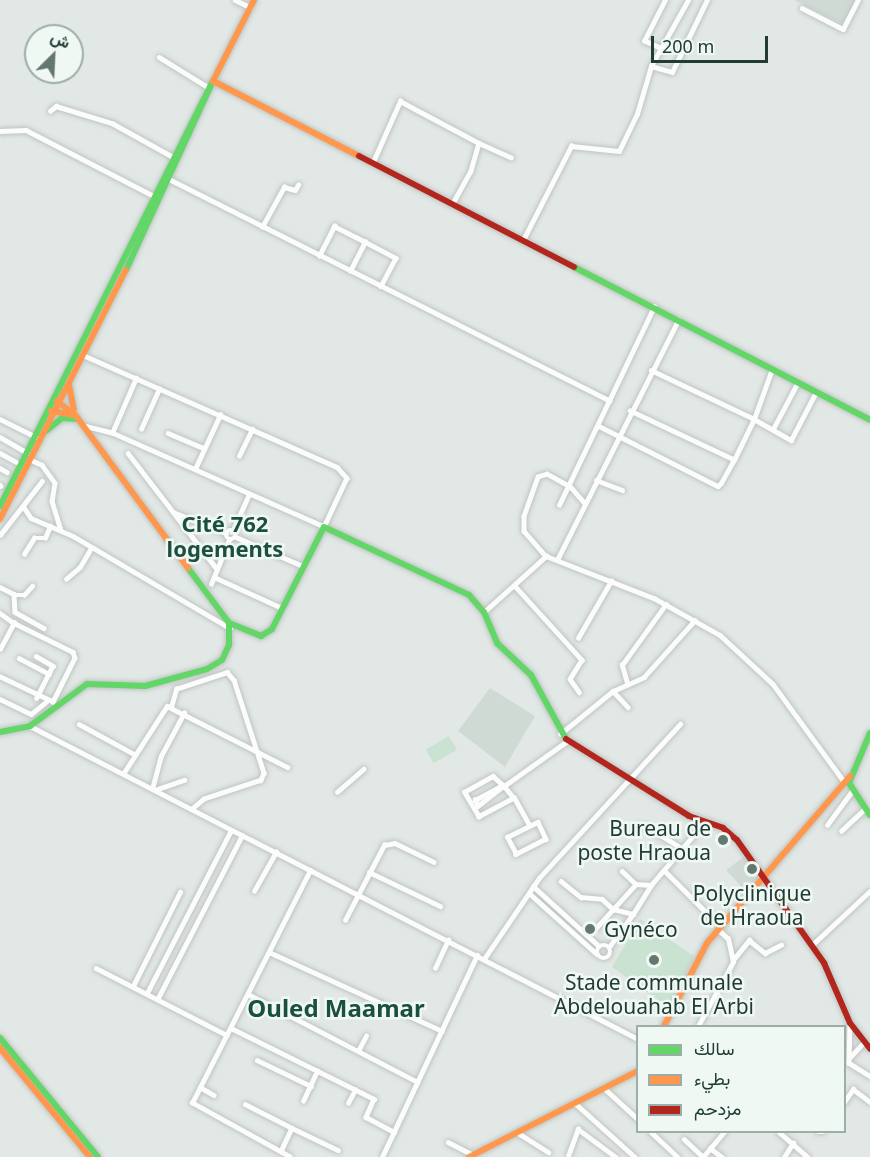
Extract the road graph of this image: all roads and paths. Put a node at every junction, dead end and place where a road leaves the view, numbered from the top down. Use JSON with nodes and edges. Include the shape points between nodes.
{"nodes":[{"id":1,"x":235,"y":0,"type":"edge"},
{"id":2,"x":254,"y":0,"type":"edge"},
{"id":3,"x":665,"y":0,"type":"edge"},
{"id":4,"x":688,"y":0,"type":"edge"},
{"id":5,"x":707,"y":0,"type":"edge"},
{"id":6,"x":858,"y":0,"type":"edge"},
{"id":7,"x":250,"y":7,"type":"junction"},
{"id":8,"x":802,"y":8,"type":"dead end"},
{"id":9,"x":660,"y":48,"type":"junction"},
{"id":10,"x":159,"y":57,"type":"dead end"},
{"id":11,"x":651,"y":66,"type":"junction"},
{"id":12,"x":213,"y":81,"type":"junction"},
{"id":13,"x":208,"y":87,"type":"junction"},
{"id":14,"x":50,"y":111,"type":"dead end"},
{"id":15,"x":0,"y":131,"type":"edge"},
{"id":16,"x":478,"y":143,"type":"junction"},
{"id":17,"x":173,"y":157,"type":"junction"},
{"id":18,"x":511,"y":157,"type":"dead end"},
{"id":19,"x":373,"y":162,"type":"junction"},
{"id":20,"x":171,"y":180,"type":"junction"},
{"id":21,"x":298,"y":185,"type":"dead end"},
{"id":22,"x":154,"y":196,"type":"junction"},
{"id":23,"x":453,"y":204,"type":"junction"},
{"id":24,"x":262,"y":227,"type":"junction"},
{"id":25,"x":523,"y":240,"type":"junction"},
{"id":26,"x":365,"y":242,"type":"junction"},
{"id":27,"x":319,"y":256,"type":"junction"},
{"id":28,"x":350,"y":271,"type":"junction"},
{"id":29,"x":381,"y":286,"type":"junction"},
{"id":30,"x":654,"y":307,"type":"junction"},
{"id":31,"x":678,"y":320,"type":"junction"},
{"id":32,"x":83,"y":355,"type":"junction"},
{"id":33,"x":772,"y":369,"type":"junction"},
{"id":34,"x":651,"y":370,"type":"junction"},
{"id":35,"x":135,"y":378,"type":"junction"},
{"id":36,"x":798,"y":382,"type":"junction"},
{"id":37,"x":69,"y":385,"type":"junction"},
{"id":38,"x":159,"y":388,"type":"junction"},
{"id":39,"x":816,"y":392,"type":"junction"},
{"id":40,"x":52,"y":399,"type":"junction"},
{"id":41,"x":610,"y":400,"type":"junction"},
{"id":42,"x":62,"y":403,"type":"junction"},
{"id":43,"x":48,"y":410,"type":"junction"},
{"id":44,"x":630,"y":411,"type":"junction"},
{"id":45,"x":57,"y":412,"type":"junction"},
{"id":46,"x":220,"y":415,"type":"junction"},
{"id":47,"x":0,"y":418,"type":"edge"},
{"id":48,"x":78,"y":419,"type":"junction"},
{"id":49,"x":754,"y":419,"type":"junction"},
{"id":50,"x":870,"y":420,"type":"edge"},
{"id":51,"x":84,"y":426,"type":"junction"},
{"id":52,"x":599,"y":426,"type":"junction"},
{"id":53,"x":141,"y":429,"type":"dead end"},
{"id":54,"x":252,"y":429,"type":"junction"},
{"id":55,"x":773,"y":429,"type":"junction"},
{"id":56,"x":46,"y":431,"type":"junction"},
{"id":57,"x":112,"y":433,"type":"junction"},
{"id":58,"x":168,"y":433,"type":"dead end"},
{"id":59,"x":0,"y":437,"type":"edge"},
{"id":60,"x":36,"y":437,"type":"junction"},
{"id":61,"x":618,"y":438,"type":"junction"},
{"id":62,"x":204,"y":448,"type":"junction"},
{"id":63,"x":0,"y":453,"type":"edge"},
{"id":64,"x":128,"y":453,"type":"dead end"},
{"id":65,"x":30,"y":456,"type":"junction"},
{"id":66,"x":239,"y":456,"type":"dead end"},
{"id":67,"x":734,"y":460,"type":"junction"},
{"id":68,"x":15,"y":462,"type":"dead end"},
{"id":69,"x":0,"y":468,"type":"edge"},
{"id":70,"x":195,"y":469,"type":"junction"},
{"id":71,"x":7,"y":472,"type":"dead end"},
{"id":72,"x":596,"y":480,"type":"junction"},
{"id":73,"x":42,"y":481,"type":"dead end"},
{"id":74,"x":570,"y":487,"type":"junction"},
{"id":75,"x":622,"y":490,"type":"dead end"},
{"id":76,"x":249,"y":494,"type":"junction"},
{"id":77,"x":585,"y":504,"type":"junction"},
{"id":78,"x":560,"y":505,"type":"dead end"},
{"id":79,"x":0,"y":506,"type":"edge"},
{"id":80,"x":23,"y":506,"type":"junction"},
{"id":81,"x":173,"y":511,"type":"junction"},
{"id":82,"x":0,"y":519,"type":"edge"},
{"id":83,"x":50,"y":526,"type":"junction"},
{"id":84,"x":324,"y":527,"type":"junction"},
{"id":85,"x":61,"y":530,"type":"junction"},
{"id":86,"x":233,"y":530,"type":"junction"},
{"id":87,"x":226,"y":533,"type":"junction"},
{"id":88,"x":0,"y":535,"type":"edge"},
{"id":89,"x":236,"y":537,"type":"junction"},
{"id":90,"x":229,"y":540,"type":"junction"},
{"id":91,"x":91,"y":548,"type":"junction"},
{"id":92,"x":24,"y":554,"type":"dead end"},
{"id":93,"x":546,"y":556,"type":"junction"},
{"id":94,"x":557,"y":560,"type":"junction"},
{"id":95,"x":303,"y":566,"type":"junction"},
{"id":96,"x":217,"y":569,"type":"junction"},
{"id":97,"x":214,"y":577,"type":"junction"},
{"id":98,"x":66,"y":579,"type":"dead end"},
{"id":99,"x":611,"y":581,"type":"junction"},
{"id":100,"x":211,"y":584,"type":"dead end"},
{"id":101,"x":32,"y":586,"type":"dead end"},
{"id":102,"x":515,"y":586,"type":"junction"},
{"id":103,"x":0,"y":587,"type":"edge"},
{"id":104,"x":15,"y":595,"type":"junction"},
{"id":105,"x":666,"y":604,"type":"junction"},
{"id":106,"x":282,"y":608,"type":"junction"},
{"id":107,"x":484,"y":612,"type":"junction"},
{"id":108,"x":0,"y":614,"type":"edge"},
{"id":109,"x":695,"y":620,"type":"junction"},
{"id":110,"x":14,"y":622,"type":"junction"},
{"id":111,"x":230,"y":626,"type":"junction"},
{"id":112,"x":44,"y":628,"type":"dead end"},
{"id":113,"x":578,"y":638,"type":"dead end"},
{"id":114,"x":0,"y":649,"type":"edge"},
{"id":115,"x":36,"y":656,"type":"dead end"},
{"id":116,"x":19,"y":658,"type":"dead end"},
{"id":117,"x":49,"y":674,"type":"junction"},
{"id":118,"x":0,"y":677,"type":"edge"},
{"id":119,"x":627,"y":683,"type":"junction"},
{"id":120,"x":613,"y":691,"type":"junction"},
{"id":121,"x":579,"y":692,"type":"dead end"},
{"id":122,"x":37,"y":698,"type":"junction"},
{"id":123,"x":0,"y":699,"type":"edge"},
{"id":124,"x":46,"y":702,"type":"junction"},
{"id":125,"x":171,"y":707,"type":"junction"},
{"id":126,"x":628,"y":707,"type":"dead end"},
{"id":127,"x":184,"y":713,"type":"junction"},
{"id":128,"x":79,"y":724,"type":"dead end"},
{"id":129,"x":680,"y":724,"type":"dead end"},
{"id":130,"x":30,"y":726,"type":"junction"},
{"id":131,"x":0,"y":732,"type":"edge"},
{"id":132,"x":870,"y":733,"type":"edge"},
{"id":133,"x":560,"y":734,"type":"junction"},
{"id":134,"x":566,"y":742,"type":"junction"},
{"id":135,"x":260,"y":753,"type":"junction"},
{"id":136,"x":134,"y":754,"type":"junction"},
{"id":137,"x":287,"y":767,"type":"dead end"},
{"id":138,"x":363,"y":769,"type":"dead end"},
{"id":139,"x":123,"y":774,"type":"junction"},
{"id":140,"x":850,"y":776,"type":"junction"},
{"id":141,"x":629,"y":779,"type":"junction"},
{"id":142,"x":184,"y":780,"type":"dead end"},
{"id":143,"x":843,"y":780,"type":"junction"},
{"id":144,"x":504,"y":786,"type":"junction"},
{"id":145,"x":154,"y":790,"type":"junction"},
{"id":146,"x":852,"y":790,"type":"junction"},
{"id":147,"x":337,"y":792,"type":"dead end"},
{"id":148,"x":514,"y":798,"type":"junction"},
{"id":149,"x":192,"y":809,"type":"junction"},
{"id":150,"x":865,"y":809,"type":"junction"},
{"id":151,"x":870,"y":815,"type":"edge"},
{"id":152,"x":704,"y":823,"type":"junction"},
{"id":153,"x":529,"y":825,"type":"junction"},
{"id":154,"x":827,"y":825,"type":"dead end"},
{"id":155,"x":639,"y":826,"type":"dead end"},
{"id":156,"x":231,"y":830,"type":"junction"},
{"id":157,"x":841,"y":831,"type":"dead end"},
{"id":158,"x":242,"y":835,"type":"junction"},
{"id":159,"x":683,"y":849,"type":"junction"},
{"id":160,"x":276,"y":852,"type":"junction"},
{"id":161,"x":434,"y":862,"type":"dead end"},
{"id":162,"x":310,"y":870,"type":"junction"},
{"id":163,"x":622,"y":871,"type":"dead end"},
{"id":164,"x":665,"y":871,"type":"junction"},
{"id":165,"x":369,"y":873,"type":"junction"},
{"id":166,"x":765,"y":877,"type":"junction"},
{"id":167,"x":561,"y":881,"type":"dead end"},
{"id":168,"x":636,"y":884,"type":"junction"},
{"id":169,"x":651,"y":885,"type":"junction"},
{"id":170,"x":533,"y":886,"type":"junction"},
{"id":171,"x":254,"y":891,"type":"dead end"},
{"id":172,"x":870,"y":891,"type":"edge"},
{"id":173,"x":180,"y":892,"type":"dead end"},
{"id":174,"x":528,"y":893,"type":"junction"},
{"id":175,"x":358,"y":894,"type":"junction"},
{"id":176,"x":441,"y":906,"type":"dead end"},
{"id":177,"x":613,"y":909,"type":"junction"},
{"id":178,"x":633,"y":914,"type":"junction"},
{"id":179,"x":345,"y":920,"type":"dead end"},
{"id":180,"x":596,"y":928,"type":"dead end"},
{"id":181,"x":720,"y":928,"type":"junction"},
{"id":182,"x":448,"y":940,"type":"junction"},
{"id":183,"x":781,"y":945,"type":"dead end"},
{"id":184,"x":812,"y":945,"type":"junction"},
{"id":185,"x":599,"y":946,"type":"junction"},
{"id":186,"x":609,"y":946,"type":"junction"},
{"id":187,"x":269,"y":952,"type":"junction"},
{"id":188,"x":597,"y":954,"type":"junction"},
{"id":189,"x":477,"y":955,"type":"junction"},
{"id":190,"x":484,"y":959,"type":"junction"},
{"id":191,"x":733,"y":960,"type":"junction"},
{"id":192,"x":96,"y":968,"type":"dead end"},
{"id":193,"x":435,"y":968,"type":"dead end"},
{"id":194,"x":133,"y":986,"type":"junction"},
{"id":195,"x":147,"y":993,"type":"junction"},
{"id":196,"x":248,"y":994,"type":"junction"},
{"id":197,"x":158,"y":998,"type":"junction"},
{"id":198,"x":850,"y":1023,"type":"junction"},
{"id":199,"x":665,"y":1025,"type":"edge"},
{"id":200,"x":699,"y":1025,"type":"edge"},
{"id":201,"x":846,"y":1025,"type":"edge"},
{"id":202,"x":231,"y":1028,"type":"junction"},
{"id":203,"x":442,"y":1031,"type":"junction"},
{"id":204,"x":227,"y":1035,"type":"junction"},
{"id":205,"x":366,"y":1035,"type":"dead end"},
{"id":206,"x":0,"y":1038,"type":"edge"},
{"id":207,"x":636,"y":1038,"type":"edge"},
{"id":208,"x":867,"y":1043,"type":"edge"},
{"id":209,"x":0,"y":1048,"type":"edge"},
{"id":210,"x":358,"y":1051,"type":"junction"},
{"id":211,"x":851,"y":1056,"type":"junction"},
{"id":212,"x":257,"y":1060,"type":"dead end"},
{"id":213,"x":317,"y":1071,"type":"junction"},
{"id":214,"x":636,"y":1072,"type":"edge"},
{"id":215,"x":870,"y":1076,"type":"edge"},
{"id":216,"x":418,"y":1082,"type":"junction"},
{"id":217,"x":310,"y":1086,"type":"junction"},
{"id":218,"x":200,"y":1087,"type":"junction"},
{"id":219,"x":605,"y":1089,"type":"junction"},
{"id":220,"x":355,"y":1090,"type":"junction"},
{"id":221,"x":214,"y":1095,"type":"dead end"},
{"id":222,"x":846,"y":1099,"type":"edge"},
{"id":223,"x":303,"y":1101,"type":"dead end"},
{"id":224,"x":870,"y":1102,"type":"edge"},
{"id":225,"x":348,"y":1103,"type":"dead end"},
{"id":226,"x":245,"y":1104,"type":"dead end"},
{"id":227,"x":576,"y":1104,"type":"junction"},
{"id":228,"x":636,"y":1117,"type":"edge"},
{"id":229,"x":292,"y":1128,"type":"junction"},
{"id":230,"x":394,"y":1132,"type":"junction"},
{"id":231,"x":518,"y":1133,"type":"junction"},
{"id":232,"x":653,"y":1133,"type":"edge"},
{"id":233,"x":722,"y":1133,"type":"edge"},
{"id":234,"x":782,"y":1133,"type":"edge"},
{"id":235,"x":791,"y":1133,"type":"edge"},
{"id":236,"x":787,"y":1138,"type":"junction"},
{"id":237,"x":684,"y":1139,"type":"dead end"},
{"id":238,"x":448,"y":1142,"type":"dead end"},
{"id":239,"x":793,"y":1143,"type":"junction"},
{"id":240,"x":710,"y":1148,"type":"junction"},
{"id":241,"x":338,"y":1150,"type":"dead end"},
{"id":242,"x":281,"y":1152,"type":"junction"},
{"id":243,"x":548,"y":1152,"type":"dead end"},
{"id":244,"x":471,"y":1156,"type":"edge"},
{"id":245,"x":568,"y":1156,"type":"edge"},
{"id":246,"x":90,"y":1157,"type":"edge"},
{"id":247,"x":98,"y":1157,"type":"edge"},
{"id":248,"x":290,"y":1157,"type":"edge"},
{"id":249,"x":382,"y":1157,"type":"edge"},
{"id":250,"x":616,"y":1157,"type":"edge"},
{"id":251,"x":635,"y":1157,"type":"edge"},
{"id":252,"x":678,"y":1157,"type":"edge"},
{"id":253,"x":723,"y":1157,"type":"edge"},
{"id":254,"x":784,"y":1157,"type":"edge"},
{"id":255,"x":808,"y":1157,"type":"edge"}],
"edges":[{"from":1,"to":7,"type":"street"},
{"from":2,"to":7,"type":"main road"},
{"from":3,"to":9,"type":"street","via":[[644,41]]},
{"from":4,"to":9,"type":"street"},
{"from":5,"to":11,"type":"street","via":[[672,72]]},
{"from":6,"to":8,"type":"street","via":[[841,29]]},
{"from":7,"to":12,"type":"main road"},
{"from":9,"to":11,"type":"street"},
{"from":10,"to":13,"type":"street"},
{"from":11,"to":25,"type":"street","via":[[637,114],[619,151],[593,152],[571,146]]},
{"from":12,"to":13,"type":"main road"},
{"from":12,"to":19,"type":"main road"},
{"from":12,"to":20,"type":"main road"},
{"from":13,"to":17,"type":"main road"},
{"from":14,"to":17,"type":"street","via":[[56,106],[112,123]]},
{"from":15,"to":22,"type":"street","via":[[26,130]]},
{"from":16,"to":18,"type":"street"},
{"from":16,"to":19,"type":"street","via":[[400,101]]},
{"from":16,"to":23,"type":"street","via":[[471,171]]},
{"from":17,"to":22,"type":"main road"},
{"from":19,"to":23,"type":"main road"},
{"from":20,"to":24,"type":"street"},
{"from":20,"to":32,"type":"main road"},
{"from":21,"to":24,"type":"street","via":[[295,190],[284,187]]},
{"from":22,"to":40,"type":"main road"},
{"from":23,"to":25,"type":"main road"},
{"from":24,"to":27,"type":"street"},
{"from":25,"to":30,"type":"main road"},
{"from":26,"to":27,"type":"street","via":[[334,226]]},
{"from":26,"to":28,"type":"street"},
{"from":26,"to":29,"type":"street","via":[[396,258]]},
{"from":27,"to":28,"type":"street"},
{"from":28,"to":29,"type":"street"},
{"from":29,"to":41,"type":"street"},
{"from":30,"to":31,"type":"main road"},
{"from":30,"to":41,"type":"street"},
{"from":31,"to":33,"type":"main road"},
{"from":31,"to":34,"type":"street"},
{"from":32,"to":35,"type":"street"},
{"from":32,"to":37,"type":"main road"},
{"from":33,"to":36,"type":"main road"},
{"from":33,"to":49,"type":"street"},
{"from":34,"to":44,"type":"street"},
{"from":34,"to":49,"type":"street"},
{"from":35,"to":38,"type":"street"},
{"from":35,"to":57,"type":"street"},
{"from":36,"to":39,"type":"main road"},
{"from":36,"to":55,"type":"street"},
{"from":37,"to":42,"type":"main road"},
{"from":37,"to":48,"type":"main road"},
{"from":38,"to":46,"type":"street"},
{"from":38,"to":53,"type":"street"},
{"from":39,"to":50,"type":"main road"},
{"from":39,"to":55,"type":"street","via":[[791,440]]},
{"from":40,"to":42,"type":"main road"},
{"from":40,"to":43,"type":"main road"},
{"from":41,"to":52,"type":"street"},
{"from":42,"to":45,"type":"main road"},
{"from":42,"to":48,"type":"main road"},
{"from":43,"to":45,"type":"main road"},
{"from":43,"to":60,"type":"main road"},
{"from":44,"to":61,"type":"street"},
{"from":44,"to":67,"type":"street"},
{"from":45,"to":48,"type":"main road"},
{"from":45,"to":56,"type":"main road"},
{"from":46,"to":54,"type":"street"},
{"from":46,"to":62,"type":"street"},
{"from":47,"to":60,"type":"street"},
{"from":48,"to":51,"type":"main road"},
{"from":48,"to":56,"type":"main road","via":[[62,418]]},
{"from":49,"to":55,"type":"street"},
{"from":49,"to":67,"type":"street"},
{"from":51,"to":57,"type":"street"},
{"from":51,"to":111,"type":"main road"},
{"from":52,"to":61,"type":"street"},
{"from":52,"to":74,"type":"street"},
{"from":54,"to":66,"type":"street"},
{"from":54,"to":84,"type":"street","via":[[345,473]]},
{"from":56,"to":65,"type":"main road"},
{"from":57,"to":70,"type":"street"},
{"from":58,"to":62,"type":"street"},
{"from":59,"to":65,"type":"street"},
{"from":60,"to":65,"type":"main road"},
{"from":61,"to":67,"type":"street","via":[[718,486]]},
{"from":61,"to":72,"type":"street"},
{"from":62,"to":70,"type":"street"},
{"from":63,"to":68,"type":"street"},
{"from":64,"to":81,"type":"street"},
{"from":65,"to":79,"type":"main road"},
{"from":65,"to":82,"type":"main road"},
{"from":65,"to":85,"type":"street","via":[[55,483],[52,503]]},
{"from":69,"to":71,"type":"street"},
{"from":70,"to":76,"type":"street"},
{"from":72,"to":75,"type":"street"},
{"from":72,"to":77,"type":"street"},
{"from":73,"to":80,"type":"street"},
{"from":74,"to":77,"type":"street"},
{"from":74,"to":78,"type":"street"},
{"from":74,"to":93,"type":"street","via":[[547,474],[538,477],[524,516],[524,531]]},
{"from":76,"to":84,"type":"street"},
{"from":76,"to":86,"type":"street"},
{"from":77,"to":94,"type":"street"},
{"from":80,"to":83,"type":"street","via":[[31,518]]},
{"from":80,"to":88,"type":"street"},
{"from":81,"to":87,"type":"street"},
{"from":81,"to":96,"type":"street"},
{"from":83,"to":85,"type":"street"},
{"from":83,"to":92,"type":"street","via":[[45,538],[35,537]]},
{"from":84,"to":95,"type":"main road"},
{"from":84,"to":107,"type":"main road","via":[[469,595]]},
{"from":85,"to":91,"type":"street"},
{"from":86,"to":87,"type":"street"},
{"from":86,"to":89,"type":"street"},
{"from":87,"to":90,"type":"street"},
{"from":89,"to":90,"type":"street"},
{"from":89,"to":95,"type":"street"},
{"from":90,"to":96,"type":"street"},
{"from":91,"to":98,"type":"street","via":[[80,567]]},
{"from":91,"to":111,"type":"street"},
{"from":93,"to":94,"type":"street"},
{"from":93,"to":102,"type":"street"},
{"from":94,"to":99,"type":"street"},
{"from":95,"to":106,"type":"main road"},
{"from":96,"to":97,"type":"street"},
{"from":97,"to":100,"type":"street"},
{"from":97,"to":106,"type":"street"},
{"from":99,"to":105,"type":"street"},
{"from":99,"to":113,"type":"street"},
{"from":101,"to":104,"type":"street","via":[[24,594]]},
{"from":102,"to":107,"type":"street"},
{"from":102,"to":121,"type":"street","via":[[582,660],[570,679]]},
{"from":103,"to":104,"type":"street"},
{"from":104,"to":112,"type":"street","via":[[15,612]]},
{"from":105,"to":109,"type":"street"},
{"from":105,"to":119,"type":"street","via":[[622,665]]},
{"from":106,"to":111,"type":"main road","via":[[272,629],[261,636]]},
{"from":107,"to":133,"type":"main road","via":[[497,643],[531,675]]},
{"from":108,"to":110,"type":"street"},
{"from":109,"to":119,"type":"street","via":[[644,677]]},
{"from":109,"to":143,"type":"street","via":[[720,635],[773,684]]},
{"from":110,"to":114,"type":"street"},
{"from":110,"to":124,"type":"street","via":[[73,652],[75,658],[53,702]]},
{"from":111,"to":130,"type":"main road","via":[[227,650],[214,666],[145,686],[87,684]]},
{"from":115,"to":117,"type":"street","via":[[52,664]]},
{"from":116,"to":117,"type":"street"},
{"from":117,"to":122,"type":"street"},
{"from":118,"to":122,"type":"street"},
{"from":119,"to":120,"type":"street"},
{"from":120,"to":126,"type":"street"},
{"from":120,"to":133,"type":"street"},
{"from":122,"to":124,"type":"street"},
{"from":123,"to":124,"type":"street","via":[[31,714]]},
{"from":125,"to":127,"type":"street"},
{"from":125,"to":135,"type":"street","via":[[176,689],[227,672]]},
{"from":125,"to":136,"type":"street","via":[[164,708],[142,748]]},
{"from":127,"to":135,"type":"street"},
{"from":127,"to":145,"type":"street","via":[[161,756]]},
{"from":128,"to":136,"type":"street"},
{"from":129,"to":141,"type":"street"},
{"from":130,"to":131,"type":"main road"},
{"from":130,"to":139,"type":"street"},
{"from":132,"to":140,"type":"main road"},
{"from":133,"to":134,"type":"main road"},
{"from":134,"to":141,"type":"main road"},
{"from":134,"to":144,"type":"street"},
{"from":135,"to":137,"type":"street"},
{"from":135,"to":149,"type":"street","via":[[264,773],[261,780],[204,799]]},
{"from":136,"to":139,"type":"street"},
{"from":138,"to":147,"type":"street"},
{"from":139,"to":145,"type":"street"},
{"from":140,"to":143,"type":"main road"},
{"from":140,"to":146,"type":"main road"},
{"from":141,"to":152,"type":"main road"},
{"from":141,"to":170,"type":"street"},
{"from":142,"to":145,"type":"street"},
{"from":143,"to":166,"type":"main road"},
{"from":144,"to":144,"type":"street","via":[[475,800],[478,806],[501,792]]},
{"from":144,"to":148,"type":"street"},
{"from":144,"to":148,"type":"street","via":[[492,776],[464,792],[479,817]]},
{"from":145,"to":149,"type":"street"},
{"from":146,"to":150,"type":"main road"},
{"from":146,"to":154,"type":"street"},
{"from":148,"to":153,"type":"street"},
{"from":149,"to":156,"type":"street"},
{"from":150,"to":151,"type":"main road"},
{"from":150,"to":157,"type":"street"},
{"from":152,"to":159,"type":"street"},
{"from":152,"to":166,"type":"main road","via":[[727,831]]},
{"from":153,"to":153,"type":"street","via":[[538,822],[546,839],[516,855],[507,837]]},
{"from":155,"to":159,"type":"street","via":[[648,827]]},
{"from":156,"to":158,"type":"street"},
{"from":156,"to":195,"type":"street"},
{"from":158,"to":160,"type":"street"},
{"from":158,"to":197,"type":"street"},
{"from":159,"to":164,"type":"street"},
{"from":160,"to":162,"type":"street"},
{"from":160,"to":171,"type":"street"},
{"from":161,"to":165,"type":"street","via":[[389,842]]},
{"from":162,"to":175,"type":"street"},
{"from":162,"to":187,"type":"street"},
{"from":163,"to":168,"type":"street"},
{"from":164,"to":169,"type":"street"},
{"from":164,"to":181,"type":"street"},
{"from":165,"to":175,"type":"street"},
{"from":165,"to":176,"type":"street"},
{"from":166,"to":181,"type":"main road"},
{"from":166,"to":184,"type":"main road"},
{"from":167,"to":177,"type":"street","via":[[581,897],[602,899]]},
{"from":168,"to":169,"type":"street"},
{"from":168,"to":177,"type":"street"},
{"from":169,"to":178,"type":"street"},
{"from":170,"to":174,"type":"street"},
{"from":170,"to":185,"type":"street"},
{"from":172,"to":184,"type":"street"},
{"from":173,"to":194,"type":"street"},
{"from":174,"to":188,"type":"street"},
{"from":174,"to":190,"type":"street"},
{"from":175,"to":179,"type":"street"},
{"from":175,"to":182,"type":"street"},
{"from":177,"to":178,"type":"street"},
{"from":177,"to":180,"type":"street"},
{"from":178,"to":186,"type":"street"},
{"from":181,"to":191,"type":"street","via":[[728,939]]},
{"from":181,"to":199,"type":"main road"},
{"from":182,"to":189,"type":"street"},
{"from":182,"to":193,"type":"street"},
{"from":183,"to":191,"type":"street","via":[[765,953],[749,940]]},
{"from":184,"to":198,"type":"main road","via":[[833,979]]},
{"from":185,"to":186,"type":"street"},
{"from":185,"to":188,"type":"street"},
{"from":186,"to":188,"type":"street","via":[[606,958]]},
{"from":187,"to":196,"type":"street"},
{"from":187,"to":203,"type":"street"},
{"from":189,"to":190,"type":"street"},
{"from":189,"to":203,"type":"street"},
{"from":190,"to":207,"type":"street"},
{"from":191,"to":200,"type":"street"},
{"from":192,"to":194,"type":"street"},
{"from":194,"to":195,"type":"street"},
{"from":195,"to":197,"type":"street"},
{"from":196,"to":202,"type":"street"},
{"from":196,"to":210,"type":"street"},
{"from":197,"to":204,"type":"street"},
{"from":198,"to":201,"type":"street"},
{"from":198,"to":208,"type":"main road"},
{"from":198,"to":211,"type":"street"},
{"from":202,"to":204,"type":"street"},
{"from":202,"to":213,"type":"street"},
{"from":203,"to":216,"type":"street"},
{"from":204,"to":218,"type":"street"},
{"from":205,"to":210,"type":"street"},
{"from":206,"to":247,"type":"main road"},
{"from":208,"to":211,"type":"street"},
{"from":209,"to":246,"type":"main road"},
{"from":210,"to":216,"type":"street"},
{"from":211,"to":215,"type":"street","via":[[850,1066]]},
{"from":212,"to":217,"type":"street"},
{"from":213,"to":217,"type":"street"},
{"from":213,"to":220,"type":"street"},
{"from":214,"to":219,"type":"main road"},
{"from":216,"to":230,"type":"street"},
{"from":217,"to":223,"type":"street"},
{"from":218,"to":221,"type":"street"},
{"from":218,"to":242,"type":"street","via":[[192,1103]]},
{"from":219,"to":227,"type":"main road"},
{"from":219,"to":228,"type":"street"},
{"from":220,"to":225,"type":"street"},
{"from":220,"to":230,"type":"street","via":[[374,1099],[366,1117]]},
{"from":222,"to":224,"type":"street","via":[[853,1089]]},
{"from":226,"to":229,"type":"street"},
{"from":227,"to":231,"type":"main road"},
{"from":227,"to":251,"type":"street"},
{"from":229,"to":241,"type":"street"},
{"from":229,"to":242,"type":"street"},
{"from":230,"to":249,"type":"street"},
{"from":231,"to":243,"type":"street"},
{"from":231,"to":244,"type":"main road"},
{"from":232,"to":252,"type":"street"},
{"from":233,"to":240,"type":"street"},
{"from":234,"to":236,"type":"street"},
{"from":235,"to":236,"type":"street"},
{"from":236,"to":239,"type":"street"},
{"from":237,"to":240,"type":"street","via":[[703,1157]]},
{"from":238,"to":244,"type":"street"},
{"from":239,"to":254,"type":"street"},
{"from":239,"to":255,"type":"street"},
{"from":240,"to":253,"type":"street"},
{"from":242,"to":248,"type":"street"},
{"from":245,"to":250,"type":"street","via":[[578,1129]]}]}
